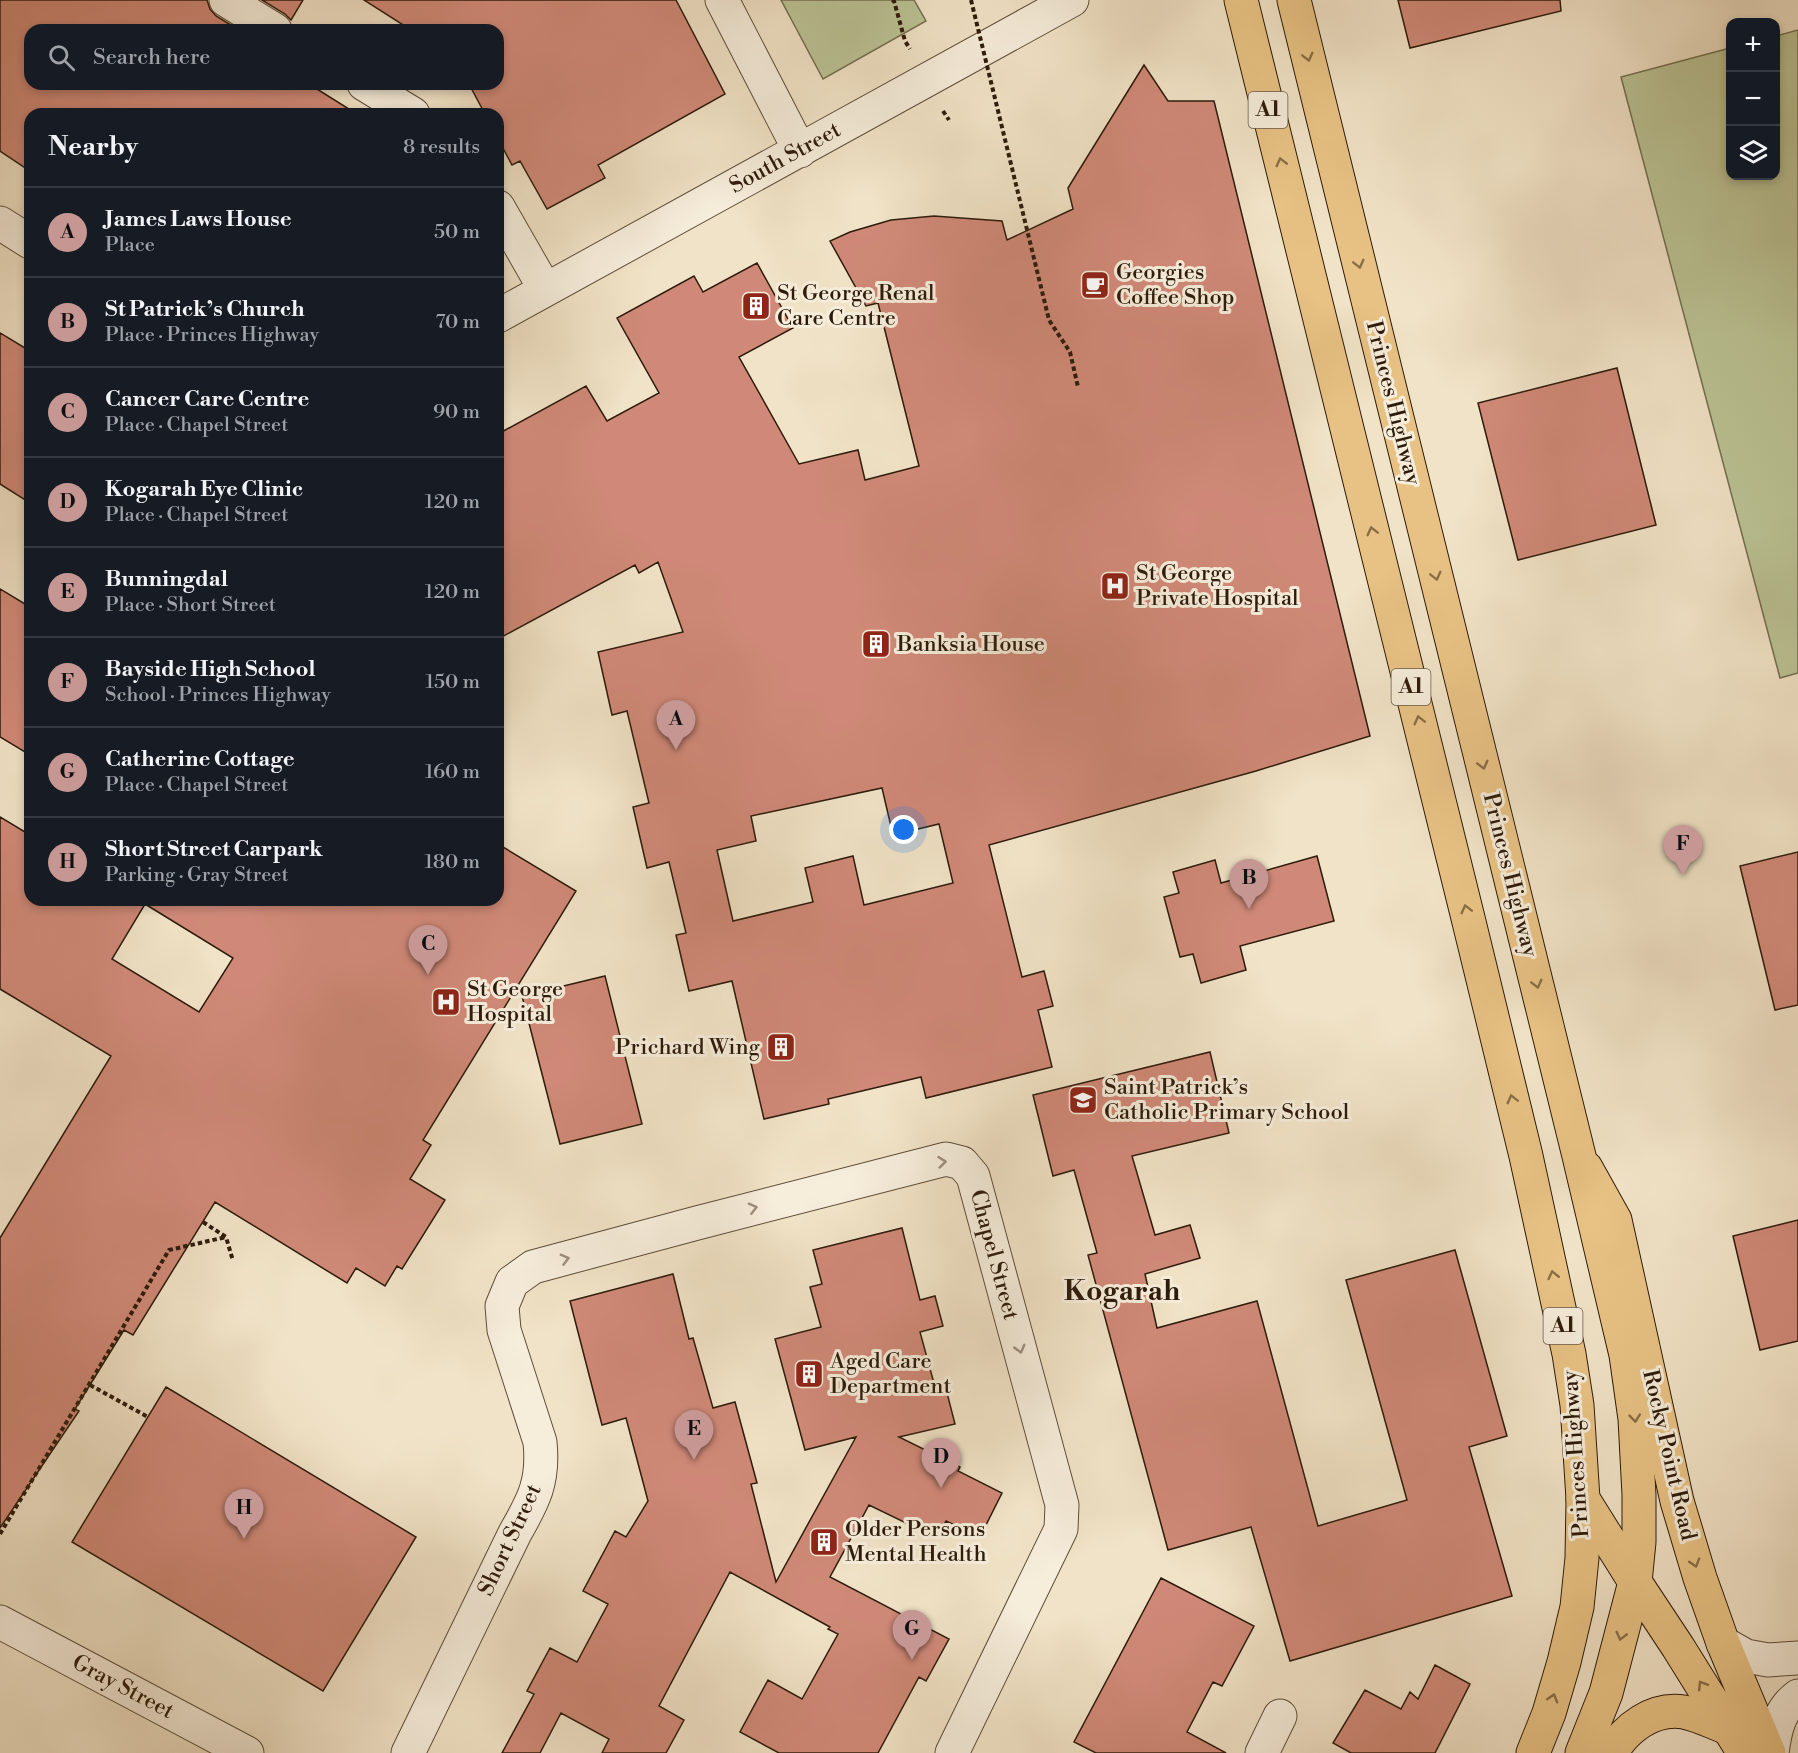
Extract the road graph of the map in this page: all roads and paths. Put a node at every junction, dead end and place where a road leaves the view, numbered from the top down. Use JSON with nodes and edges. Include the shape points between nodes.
{"nodes":[{"id":1,"x":226,"y":0,"type":"edge"},
{"id":2,"x":722,"y":0,"type":"edge"},
{"id":3,"x":892,"y":0,"type":"edge"},
{"id":4,"x":971,"y":0,"type":"edge"},
{"id":5,"x":1072,"y":0,"type":"edge"},
{"id":6,"x":1241,"y":0,"type":"edge"},
{"id":7,"x":1294,"y":0,"type":"edge"},
{"id":8,"x":265,"y":24,"type":"edge"},
{"id":9,"x":926,"y":81,"type":"junction"},
{"id":10,"x":374,"y":90,"type":"edge"},
{"id":11,"x":403,"y":108,"type":"edge"},
{"id":12,"x":800,"y":151,"type":"junction"},
{"id":13,"x":504,"y":217,"type":"edge"},
{"id":14,"x":0,"y":223,"type":"edge"},
{"id":15,"x":24,"y":238,"type":"edge"},
{"id":16,"x":545,"y":289,"type":"junction"},
{"id":17,"x":504,"y":313,"type":"edge"},
{"id":18,"x":1078,"y":387,"type":"dead end"},
{"id":19,"x":1579,"y":1156,"type":"junction"},
{"id":20,"x":203,"y":1222,"type":"dead end"},
{"id":21,"x":226,"y":1237,"type":"junction"},
{"id":22,"x":233,"y":1262,"type":"dead end"},
{"id":23,"x":512,"y":1282,"type":"joint"},
{"id":24,"x":90,"y":1384,"type":"dead end"},
{"id":25,"x":148,"y":1417,"type":"dead end"},
{"id":26,"x":1583,"y":1499,"type":"junction"},
{"id":27,"x":0,"y":1534,"type":"edge"},
{"id":28,"x":1635,"y":1582,"type":"junction"},
{"id":29,"x":0,"y":1622,"type":"edge"},
{"id":30,"x":1723,"y":1643,"type":"junction"},
{"id":31,"x":1798,"y":1658,"type":"edge"},
{"id":32,"x":1798,"y":1696,"type":"edge"},
{"id":33,"x":1280,"y":1716,"type":"dead end"},
{"id":34,"x":1736,"y":1741,"type":"edge"},
{"id":35,"x":247,"y":1753,"type":"edge"},
{"id":36,"x":408,"y":1753,"type":"edge"},
{"id":37,"x":952,"y":1753,"type":"edge"},
{"id":38,"x":1262,"y":1753,"type":"edge"},
{"id":39,"x":1533,"y":1753,"type":"edge"},
{"id":40,"x":1582,"y":1753,"type":"edge"},
{"id":41,"x":1611,"y":1753,"type":"edge"},
{"id":42,"x":1770,"y":1753,"type":"edge"}],
"edges":[{"from":1,"to":8,"type":"street"},
{"from":2,"to":12,"type":"street"},
{"from":3,"to":9,"type":"path","via":[[905,41]]},
{"from":4,"to":18,"type":"path","bridge":true,"via":[[1049,320],[1070,352]]},
{"from":5,"to":9,"type":"street","name":"South Street"},
{"from":26,"to":6,"type":"main road","name":"Princes Highway","number":"A1","one_way":true,"via":[[1577,1405],[1569,1354],[1526,1156]]},
{"from":7,"to":19,"type":"main road","name":"Princes Highway","number":"A1","one_way":true},
{"from":9,"to":12,"type":"street","name":"South Street"},
{"from":10,"to":11,"type":"street"},
{"from":12,"to":16,"type":"street","name":"South Street"},
{"from":13,"to":16,"type":"street"},
{"from":14,"to":15,"type":"street"},
{"from":16,"to":17,"type":"street","name":"South Street"},
{"from":19,"to":28,"type":"main road","name":"Princes Highway","number":"A1","one_way":true,"via":[[1626,1356],[1635,1419],[1640,1495]]},
{"from":19,"to":30,"type":"main road","name":"Rocky Point Road","one_way":true,"via":[[1615,1220],[1677,1501]]},
{"from":20,"to":21,"type":"path"},
{"from":21,"to":22,"type":"path"},
{"from":21,"to":27,"type":"path","via":[[169,1250]]},
{"from":23,"to":36,"type":"street","name":"Short Street","via":[[502,1306],[504,1330],[540,1442],[537,1491]]},
{"from":23,"to":37,"type":"street","name":"Chapel Street","one_way":true,"via":[[533,1267],[697,1223],[946,1160],[962,1163],[973,1176],[1062,1505],[1061,1529]]},
{"from":24,"to":25,"type":"path"},
{"from":26,"to":28,"type":"main road"},
{"from":39,"to":26,"type":"main road","name":"Princes Highway","number":"A1","one_way":true,"via":[[1549,1713],[1577,1607]]},
{"from":34,"to":28,"type":"main road","one_way":true},
{"from":28,"to":40,"type":"main road","name":"Princes Highway","number":"A1","one_way":true,"via":[[1606,1693]]},
{"from":29,"to":35,"type":"street","name":"Gray Street"},
{"from":30,"to":31,"type":"street","via":[[1746,1656],[1767,1660]]},
{"from":30,"to":42,"type":"main road","name":"Rocky Point Road"},
{"from":32,"to":42,"type":"street","via":[[1781,1714]]},
{"from":33,"to":38,"type":"street"},
{"from":34,"to":41,"type":"main road","via":[[1683,1712],[1664,1713],[1645,1718],[1627,1731]]}]}
